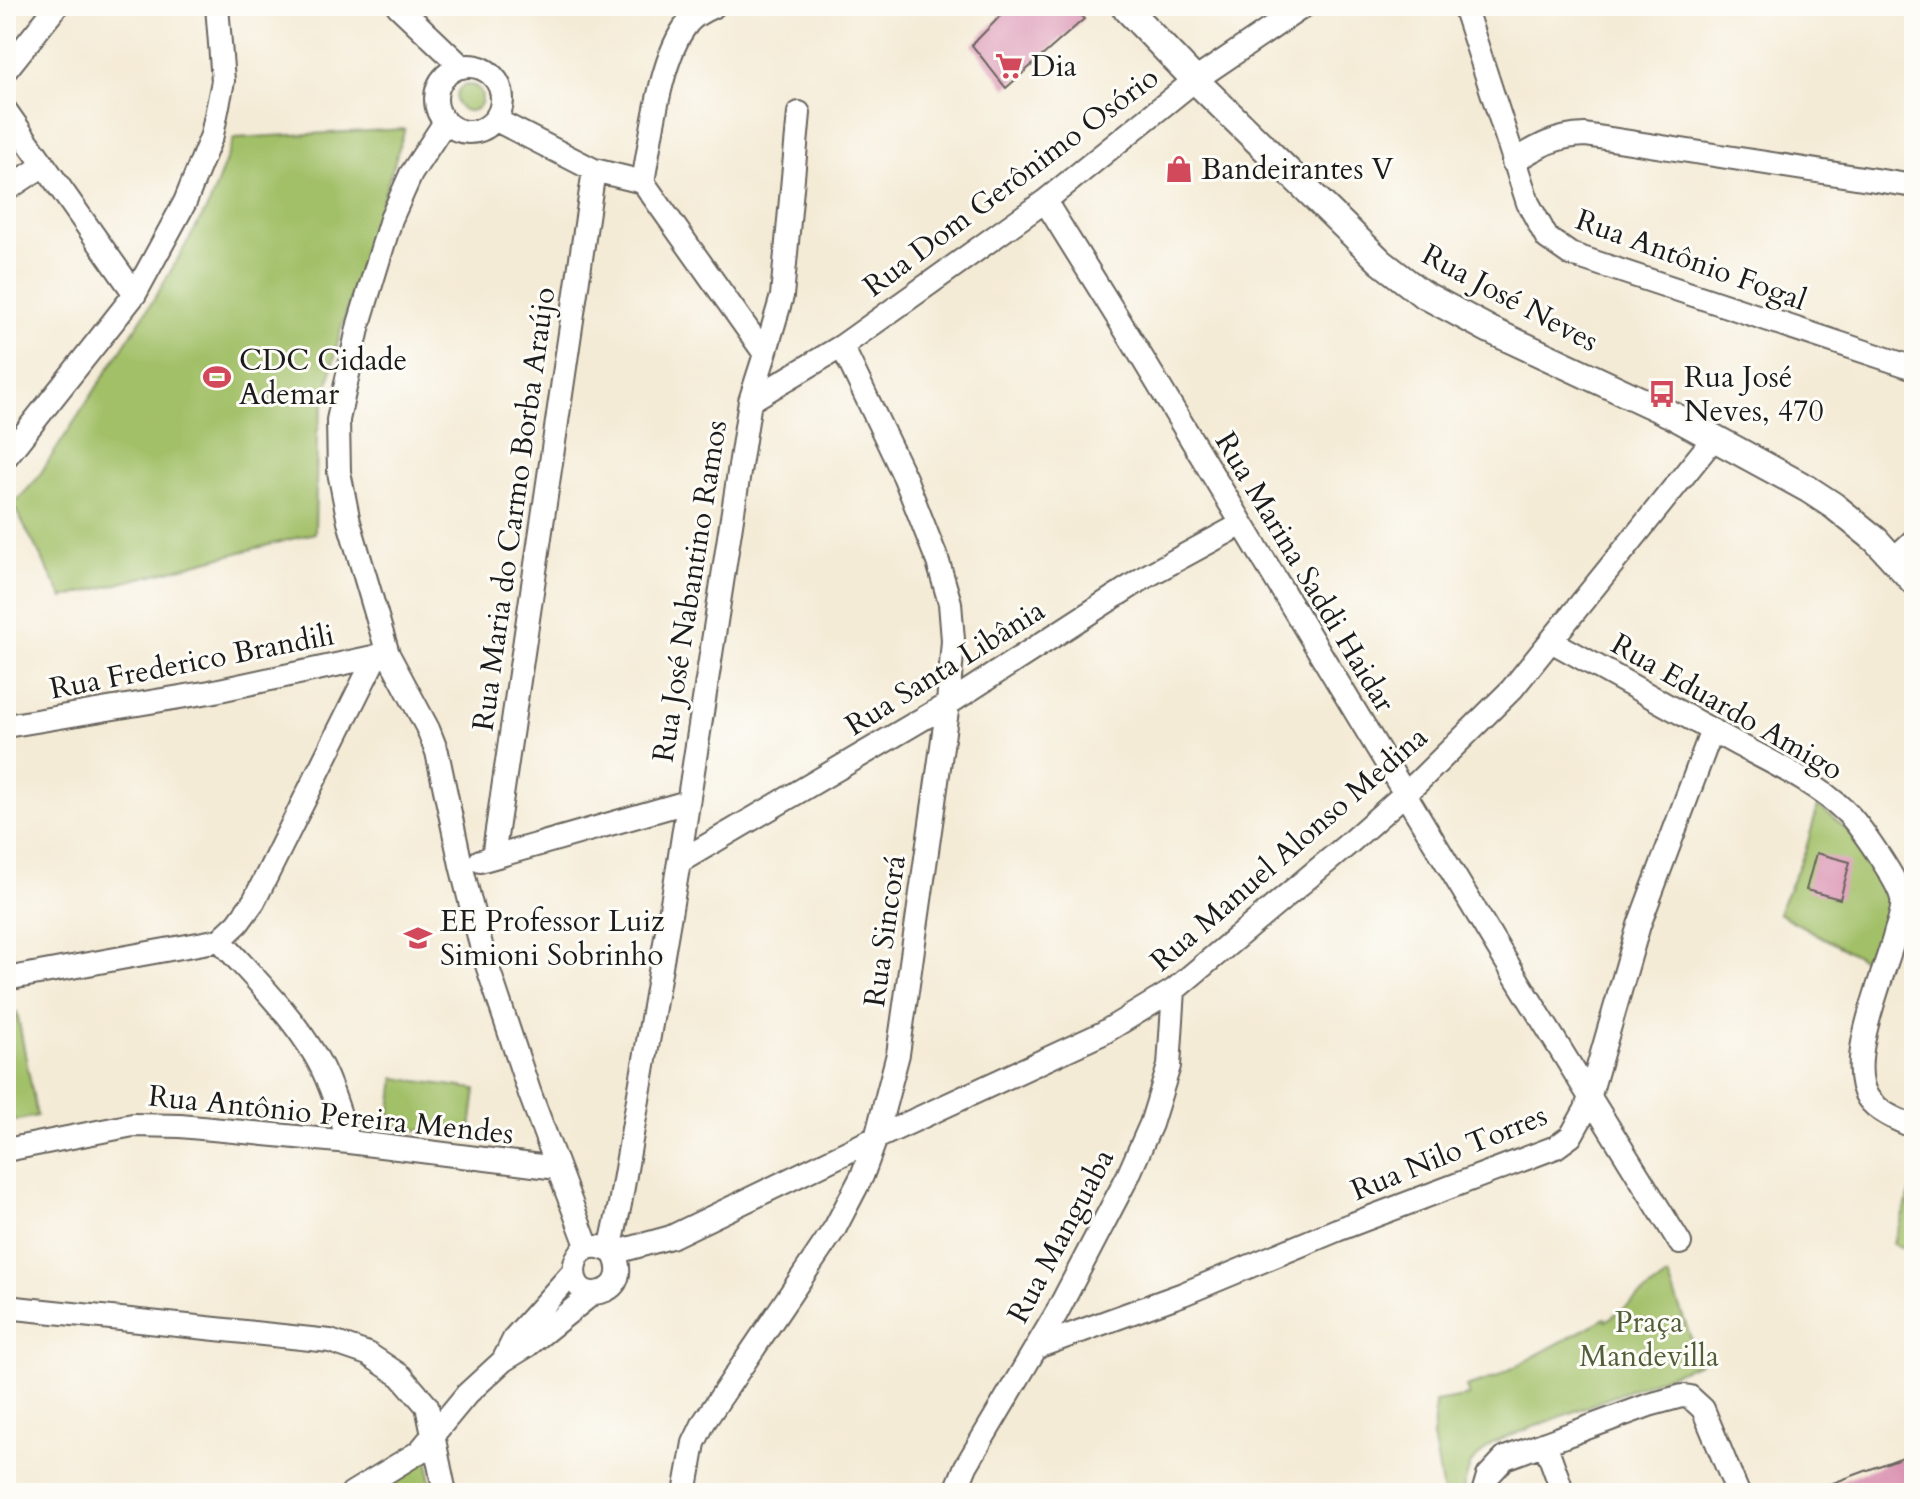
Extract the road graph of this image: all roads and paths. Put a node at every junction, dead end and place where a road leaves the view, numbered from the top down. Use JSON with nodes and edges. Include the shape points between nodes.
{"nodes":[{"id":1,"x":57,"y":6,"type":"edge"},
{"id":2,"x":217,"y":6,"type":"edge"},
{"id":3,"x":398,"y":6,"type":"edge"},
{"id":4,"x":714,"y":6,"type":"edge"},
{"id":5,"x":1124,"y":6,"type":"edge"},
{"id":6,"x":1304,"y":6,"type":"edge"},
{"id":7,"x":1464,"y":6,"type":"edge"},
{"id":8,"x":462,"y":67,"type":"junction"},
{"id":9,"x":6,"y":70,"type":"edge"},
{"id":10,"x":1195,"y":80,"type":"junction"},
{"id":11,"x":6,"y":111,"type":"edge"},
{"id":12,"x":799,"y":113,"type":"dead end"},
{"id":13,"x":496,"y":120,"type":"junction"},
{"id":14,"x":445,"y":122,"type":"junction"},
{"id":15,"x":1513,"y":162,"type":"junction"},
{"id":16,"x":44,"y":165,"type":"junction"},
{"id":17,"x":594,"y":170,"type":"junction"},
{"id":18,"x":643,"y":182,"type":"junction"},
{"id":19,"x":1914,"y":186,"type":"edge"},
{"id":20,"x":6,"y":190,"type":"edge"},
{"id":21,"x":1045,"y":201,"type":"junction"},
{"id":22,"x":135,"y":294,"type":"junction"},
{"id":23,"x":842,"y":346,"type":"junction"},
{"id":24,"x":765,"y":354,"type":"junction"},
{"id":25,"x":1914,"y":368,"type":"edge"},
{"id":26,"x":750,"y":401,"type":"junction"},
{"id":27,"x":1714,"y":438,"type":"junction"},
{"id":28,"x":6,"y":457,"type":"edge"},
{"id":29,"x":1242,"y":524,"type":"junction"},
{"id":30,"x":1914,"y":540,"type":"edge"},
{"id":31,"x":1894,"y":559,"type":"junction"},
{"id":32,"x":1914,"y":582,"type":"edge"},
{"id":33,"x":1553,"y":642,"type":"junction"},
{"id":34,"x":382,"y":655,"type":"junction"},
{"id":35,"x":948,"y":704,"type":"junction"},
{"id":36,"x":6,"y":726,"type":"edge"},
{"id":37,"x":1712,"y":730,"type":"junction"},
{"id":38,"x":1404,"y":793,"type":"junction"},
{"id":39,"x":687,"y":802,"type":"junction"},
{"id":40,"x":493,"y":857,"type":"junction"},
{"id":41,"x":679,"y":862,"type":"junction"},
{"id":42,"x":461,"y":865,"type":"junction"},
{"id":43,"x":220,"y":940,"type":"junction"},
{"id":44,"x":6,"y":979,"type":"edge"},
{"id":45,"x":1174,"y":990,"type":"junction"},
{"id":46,"x":1589,"y":1095,"type":"junction"},
{"id":47,"x":1914,"y":1127,"type":"edge"},
{"id":48,"x":876,"y":1138,"type":"junction"},
{"id":49,"x":349,"y":1142,"type":"junction"},
{"id":50,"x":6,"y":1150,"type":"edge"},
{"id":51,"x":557,"y":1168,"type":"junction"},
{"id":52,"x":671,"y":1237,"type":"junction"},
{"id":53,"x":1680,"y":1243,"type":"dead end"},
{"id":54,"x":592,"y":1255,"type":"junction"},
{"id":55,"x":618,"y":1277,"type":"junction"},
{"id":56,"x":593,"y":1293,"type":"junction"},
{"id":57,"x":6,"y":1307,"type":"edge"},
{"id":58,"x":1037,"y":1347,"type":"junction"},
{"id":59,"x":504,"y":1360,"type":"junction"},
{"id":60,"x":432,"y":1440,"type":"junction"},
{"id":61,"x":1545,"y":1443,"type":"junction"},
{"id":62,"x":352,"y":1493,"type":"edge"},
{"id":63,"x":445,"y":1493,"type":"edge"},
{"id":64,"x":685,"y":1493,"type":"edge"},
{"id":65,"x":955,"y":1493,"type":"edge"},
{"id":66,"x":1483,"y":1493,"type":"edge"},
{"id":67,"x":1563,"y":1493,"type":"edge"},
{"id":68,"x":1738,"y":1493,"type":"edge"}],
"edges":[{"from":1,"to":9,"type":"street"},
{"from":2,"to":22,"type":"street","via":[[223,81],[212,135],[185,202]]},
{"from":3,"to":8,"type":"street"},
{"from":4,"to":18,"type":"street","via":[[688,22],[679,37],[659,98]]},
{"from":5,"to":10,"type":"street","name":"Rua José Neves"},
{"from":6,"to":10,"type":"street","name":"Rua Dom Gerônimo Osório"},
{"from":7,"to":15,"type":"street","name":"Rua Antônio Fogal"},
{"from":8,"to":13,"type":"street","via":[[485,69],[500,86],[502,109]]},
{"from":8,"to":14,"type":"street","via":[[451,71],[437,89],[438,112]]},
{"from":10,"to":21,"type":"street","name":"Rua Dom Gerônimo Osório"},
{"from":10,"to":27,"type":"street","name":"Rua José Neves","via":[[1381,262],[1421,293]]},
{"from":11,"to":16,"type":"street"},
{"from":12,"to":24,"type":"street","name":"Rua José Nabantino Ramos","via":[[782,296]]},
{"from":13,"to":14,"type":"street","via":[[465,133]]},
{"from":13,"to":17,"type":"street"},
{"from":14,"to":34,"type":"street","via":[[411,174],[391,219],[359,324],[338,420],[339,472]]},
{"from":15,"to":19,"type":"street","via":[[1545,142],[1585,135]]},
{"from":15,"to":25,"type":"street","name":"Rua Antônio Fogal","via":[[1538,224],[1547,238],[1570,254]]},
{"from":16,"to":20,"type":"street"},
{"from":16,"to":22,"type":"street"},
{"from":17,"to":18,"type":"street"},
{"from":17,"to":40,"type":"street","name":"Rua Maria do Carmo Borba Araújo"},
{"from":18,"to":24,"type":"street"},
{"from":21,"to":23,"type":"street","name":"Rua Dom Gerônimo Osório"},
{"from":21,"to":29,"type":"street","name":"Rua Marina Saddi Haidar"},
{"from":22,"to":28,"type":"street"},
{"from":23,"to":26,"type":"street","name":"Rua Dom Gerônimo Osório"},
{"from":23,"to":35,"type":"street","name":"Rua Sincorá","via":[[938,562],[950,603],[953,640]]},
{"from":24,"to":26,"type":"street","name":"Rua José Nabantino Ramos"},
{"from":26,"to":39,"type":"street","name":"Rua José Nabantino Ramos"},
{"from":27,"to":31,"type":"street","name":"Rua José Neves","via":[[1834,506]]},
{"from":27,"to":33,"type":"street","name":"Rua Manuel Alonso Medina"},
{"from":29,"to":35,"type":"street","name":"Rua Santa Libânia","via":[[1145,577]]},
{"from":29,"to":38,"type":"street","name":"Rua Marina Saddi Haidar"},
{"from":30,"to":31,"type":"street"},
{"from":31,"to":32,"type":"street","name":"Rua José Neves"},
{"from":33,"to":37,"type":"street","name":"Rua Eduardo Amigo"},
{"from":33,"to":38,"type":"street","name":"Rua Manuel Alonso Medina"},
{"from":34,"to":36,"type":"street","name":"Rua Frederico Brandili","via":[[210,692]]},
{"from":34,"to":42,"type":"street","via":[[437,752]]},
{"from":34,"to":43,"type":"street","via":[[254,901]]},
{"from":35,"to":41,"type":"street","name":"Rua Santa Libânia"},
{"from":35,"to":48,"type":"street","name":"Rua Sincorá","via":[[898,1054]]},
{"from":37,"to":46,"type":"street","name":"Rua Nilo Torres","via":[[1639,925]]},
{"from":37,"to":47,"type":"street","name":"Rua Eduardo Amigo","via":[[1777,764],[1847,812],[1898,890],[1902,909],[1865,1032],[1861,1080],[1877,1107]]},
{"from":38,"to":45,"type":"street","name":"Rua Manuel Alonso Medina"},
{"from":38,"to":46,"type":"street","name":"Rua Marina Saddi Haidar"},
{"from":39,"to":40,"type":"street"},
{"from":39,"to":41,"type":"street","name":"Rua José Nabantino Ramos"},
{"from":40,"to":42,"type":"street"},
{"from":41,"to":54,"type":"street","name":"Rua José Nabantino Ramos","via":[[620,1204]]},
{"from":42,"to":51,"type":"street","via":[[483,953]]},
{"from":43,"to":44,"type":"street"},
{"from":43,"to":49,"type":"street","via":[[316,1056]]},
{"from":45,"to":48,"type":"street","name":"Rua Manuel Alonso Medina","via":[[1103,1033]]},
{"from":45,"to":58,"type":"street","name":"Rua Manguaba","via":[[1169,1066],[1151,1124]]},
{"from":46,"to":53,"type":"street","name":"Rua Marina Saddi Haidar"},
{"from":46,"to":58,"type":"street","name":"Rua Nilo Torres","via":[[1576,1129],[1556,1147]]},
{"from":48,"to":52,"type":"street","name":"Rua Manuel Alonso Medina"},
{"from":48,"to":64,"type":"street","name":"Rua Sincorá","via":[[835,1228],[704,1422],[694,1443]]},
{"from":49,"to":50,"type":"street","name":"Rua Antônio Pereira Mendes","via":[[133,1125]]},
{"from":49,"to":51,"type":"street","name":"Rua Antônio Pereira Mendes"},
{"from":51,"to":54,"type":"street"},
{"from":52,"to":54,"type":"street","name":"Rua Manuel Alonso Medina"},
{"from":52,"to":55,"type":"street","name":"Rua Manuel Alonso Medina"},
{"from":54,"to":55,"type":"street","via":[[618,1261]]},
{"from":54,"to":56,"type":"street","via":[[583,1290]]},
{"from":54,"to":59,"type":"street","name":"Rua Manuel Alonso Medina","via":[[515,1337]]},
{"from":55,"to":56,"type":"street","name":"Rua Manuel Alonso Medina","via":[[604,1292]]},
{"from":56,"to":59,"type":"street","name":"Rua Manuel Alonso Medina"},
{"from":57,"to":60,"type":"street","via":[[330,1341],[368,1354],[401,1376],[427,1406]]},
{"from":58,"to":65,"type":"street","name":"Rua Manguaba"},
{"from":59,"to":60,"type":"street","name":"Rua Manuel Alonso Medina","via":[[467,1394]]},
{"from":60,"to":62,"type":"street","name":"Rua Manuel Alonso Medina"},
{"from":60,"to":63,"type":"street"},
{"from":61,"to":66,"type":"street","via":[[1505,1458],[1488,1476]]},
{"from":61,"to":67,"type":"street"},
{"from":61,"to":68,"type":"street","via":[[1649,1405],[1690,1397],[1703,1409]]}]}
